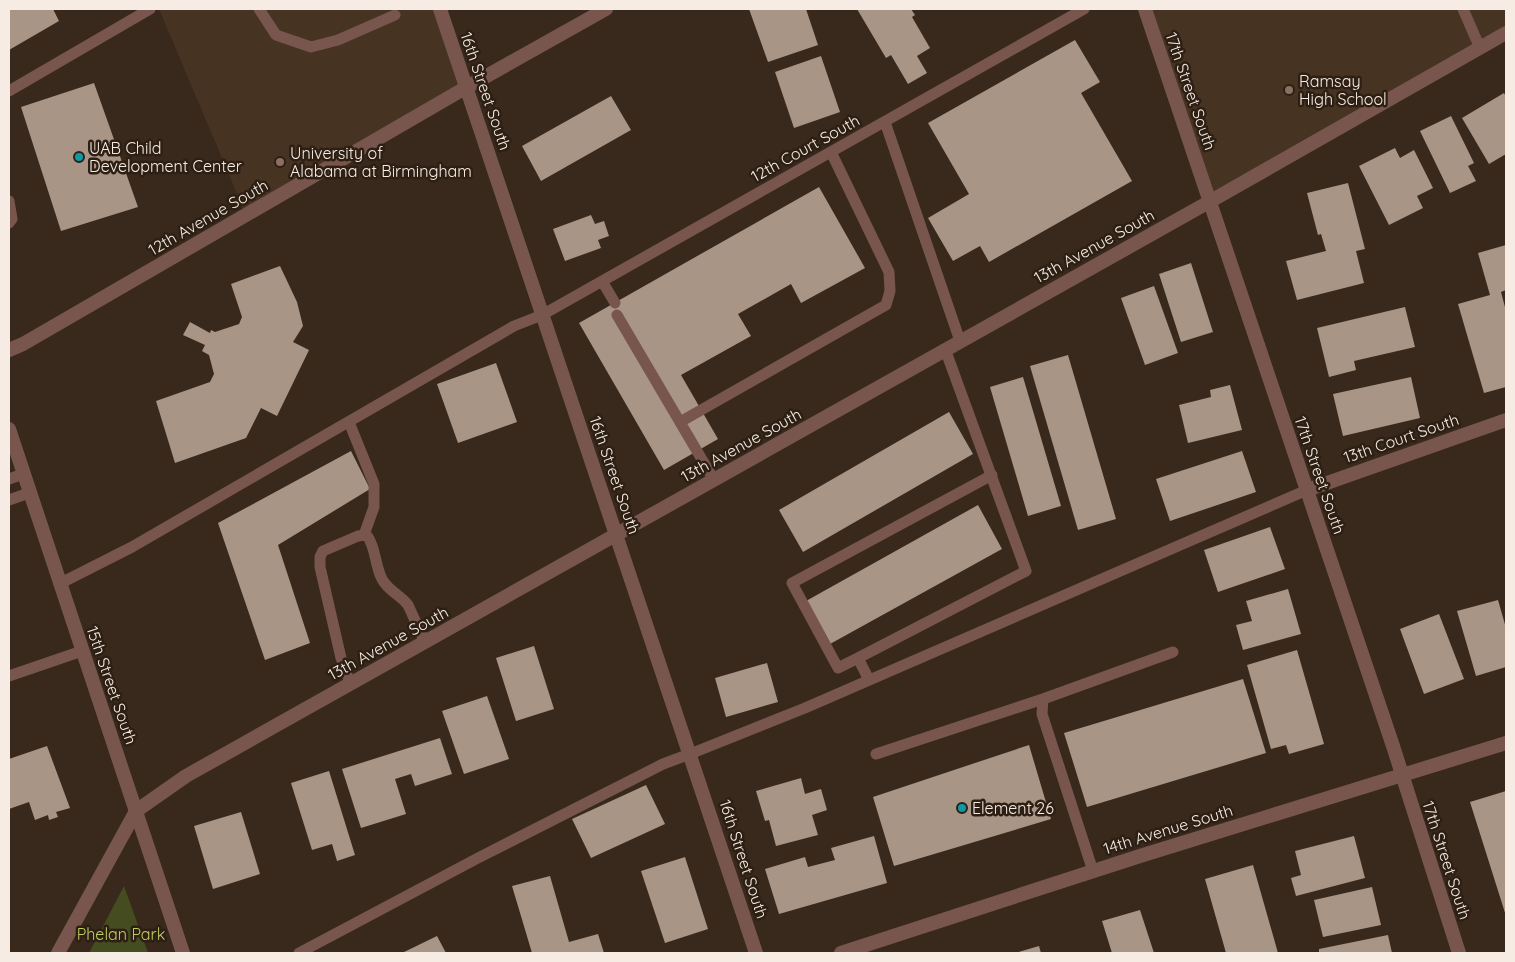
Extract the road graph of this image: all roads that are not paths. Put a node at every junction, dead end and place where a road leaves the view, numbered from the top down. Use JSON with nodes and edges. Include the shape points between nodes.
{"nodes":[{"id":1,"x":150,"y":9,"type":"edge"},
{"id":2,"x":259,"y":9,"type":"edge"},
{"id":3,"x":440,"y":9,"type":"edge"},
{"id":4,"x":606,"y":9,"type":"edge"},
{"id":5,"x":1084,"y":9,"type":"edge"},
{"id":6,"x":1145,"y":9,"type":"edge"},
{"id":7,"x":1464,"y":9,"type":"edge"},
{"id":8,"x":395,"y":15,"type":"dead end"},
{"id":9,"x":1506,"y":33,"type":"edge"},
{"id":10,"x":1480,"y":48,"type":"junction"},
{"id":11,"x":466,"y":87,"type":"junction"},
{"id":12,"x":9,"y":91,"type":"edge"},
{"id":13,"x":885,"y":122,"type":"junction"},
{"id":14,"x":831,"y":152,"type":"junction"},
{"id":15,"x":9,"y":201,"type":"edge"},
{"id":16,"x":1209,"y":202,"type":"junction"},
{"id":17,"x":9,"y":223,"type":"edge"},
{"id":18,"x":602,"y":281,"type":"junction"},
{"id":19,"x":615,"y":303,"type":"dead end"},
{"id":20,"x":542,"y":315,"type":"junction"},
{"id":21,"x":617,"y":315,"type":"dead end"},
{"id":22,"x":960,"y":341,"type":"junction"},
{"id":23,"x":945,"y":349,"type":"junction"},
{"id":24,"x":9,"y":350,"type":"edge"},
{"id":25,"x":1506,"y":420,"type":"edge"},
{"id":26,"x":349,"y":422,"type":"junction"},
{"id":27,"x":680,"y":422,"type":"junction"},
{"id":28,"x":9,"y":429,"type":"edge"},
{"id":29,"x":24,"y":474,"type":"junction"},
{"id":30,"x":992,"y":475,"type":"junction"},
{"id":31,"x":9,"y":479,"type":"edge"},
{"id":32,"x":714,"y":480,"type":"junction"},
{"id":33,"x":1306,"y":490,"type":"junction"},
{"id":34,"x":30,"y":493,"type":"junction"},
{"id":35,"x":9,"y":500,"type":"edge"},
{"id":36,"x":617,"y":534,"type":"junction"},
{"id":37,"x":364,"y":535,"type":"junction"},
{"id":38,"x":59,"y":584,"type":"junction"},
{"id":39,"x":425,"y":642,"type":"junction"},
{"id":40,"x":82,"y":651,"type":"junction"},
{"id":41,"x":1173,"y":652,"type":"dead end"},
{"id":42,"x":858,"y":658,"type":"junction"},
{"id":43,"x":9,"y":676,"type":"edge"},
{"id":44,"x":869,"y":680,"type":"junction"},
{"id":45,"x":350,"y":683,"type":"junction"},
{"id":46,"x":1043,"y":699,"type":"junction"},
{"id":47,"x":1506,"y":743,"type":"edge"},
{"id":48,"x":690,"y":754,"type":"junction"},
{"id":49,"x":876,"y":754,"type":"dead end"},
{"id":50,"x":1401,"y":776,"type":"junction"},
{"id":51,"x":136,"y":811,"type":"junction"},
{"id":52,"x":1093,"y":871,"type":"junction"},
{"id":53,"x":58,"y":953,"type":"edge"},
{"id":54,"x":183,"y":953,"type":"edge"},
{"id":55,"x":299,"y":953,"type":"edge"},
{"id":56,"x":756,"y":953,"type":"edge"},
{"id":57,"x":841,"y":953,"type":"edge"},
{"id":58,"x":1459,"y":953,"type":"edge"}],
"edges":[{"from":1,"to":12,"type":"lane"},
{"from":2,"to":8,"type":"lane","via":[[276,35],[311,47],[338,40]]},
{"from":3,"to":11,"type":"street","name":"16th Street South"},
{"from":4,"to":11,"type":"street","name":"12th Avenue South"},
{"from":5,"to":13,"type":"lane","name":"12th Court South"},
{"from":6,"to":16,"type":"street","name":"17th Street South"},
{"from":7,"to":10,"type":"lane"},
{"from":9,"to":10,"type":"street","name":"13th Avenue South"},
{"from":10,"to":16,"type":"street","name":"13th Avenue South"},
{"from":11,"to":20,"type":"street","name":"16th Street South"},
{"from":11,"to":24,"type":"street","name":"12th Avenue South"},
{"from":13,"to":14,"type":"lane","name":"12th Court South"},
{"from":13,"to":22,"type":"lane"},
{"from":14,"to":18,"type":"lane","name":"12th Court South"},
{"from":14,"to":27,"type":"lane","via":[[889,272],[890,291],[886,305]]},
{"from":15,"to":17,"type":"lane","via":[[12,219]]},
{"from":16,"to":22,"type":"street","name":"13th Avenue South"},
{"from":16,"to":33,"type":"street","name":"17th Street South"},
{"from":18,"to":19,"type":"lane"},
{"from":18,"to":20,"type":"lane","name":"12th Court South"},
{"from":20,"to":26,"type":"lane","name":"12th Court South","via":[[514,326]]},
{"from":20,"to":36,"type":"street","name":"16th Street South"},
{"from":21,"to":27,"type":"lane"},
{"from":22,"to":23,"type":"street","name":"13th Avenue South"},
{"from":23,"to":30,"type":"lane"},
{"from":23,"to":32,"type":"street","name":"13th Avenue South"},
{"from":25,"to":33,"type":"street","name":"13th Court South"},
{"from":26,"to":37,"type":"lane","via":[[374,484],[374,507]]},
{"from":26,"to":38,"type":"lane","name":"12th Court South","via":[[132,547]]},
{"from":27,"to":32,"type":"lane"},
{"from":28,"to":29,"type":"street","name":"15th Street South"},
{"from":29,"to":31,"type":"lane"},
{"from":29,"to":34,"type":"street","name":"15th Street South"},
{"from":30,"to":42,"type":"lane","via":[[1026,571]]},
{"from":30,"to":42,"type":"lane","via":[[792,583],[838,668]]},
{"from":32,"to":36,"type":"street","name":"13th Avenue South"},
{"from":33,"to":44,"type":"lane"},
{"from":33,"to":50,"type":"street","name":"17th Street South"},
{"from":34,"to":35,"type":"lane"},
{"from":34,"to":38,"type":"street","name":"15th Street South"},
{"from":36,"to":39,"type":"street","name":"13th Avenue South"},
{"from":36,"to":48,"type":"street","name":"16th Street South"},
{"from":37,"to":39,"type":"lane","via":[[371,541],[381,578],[386,586],[404,599]]},
{"from":37,"to":45,"type":"lane","via":[[323,551],[319,562],[341,658]]},
{"from":38,"to":40,"type":"street","name":"15th Street South"},
{"from":39,"to":45,"type":"street","name":"13th Avenue South"},
{"from":40,"to":43,"type":"lane"},
{"from":40,"to":51,"type":"street","name":"15th Street South"},
{"from":41,"to":46,"type":"lane"},
{"from":42,"to":44,"type":"lane"},
{"from":44,"to":48,"type":"lane"},
{"from":45,"to":51,"type":"street","name":"13th Avenue South","via":[[186,776]]},
{"from":46,"to":49,"type":"lane"},
{"from":46,"to":52,"type":"lane","via":[[1042,714]]},
{"from":47,"to":50,"type":"street","name":"14th Avenue South"},
{"from":48,"to":55,"type":"lane","via":[[663,764],[478,858]]},
{"from":48,"to":56,"type":"street","name":"16th Street South"},
{"from":50,"to":52,"type":"street","name":"14th Avenue South"},
{"from":50,"to":58,"type":"street","name":"17th Street South"},
{"from":51,"to":53,"type":"street","name":"13th Avenue South"},
{"from":51,"to":54,"type":"street","name":"15th Street South"},
{"from":52,"to":57,"type":"street","name":"14th Avenue South"}]}
